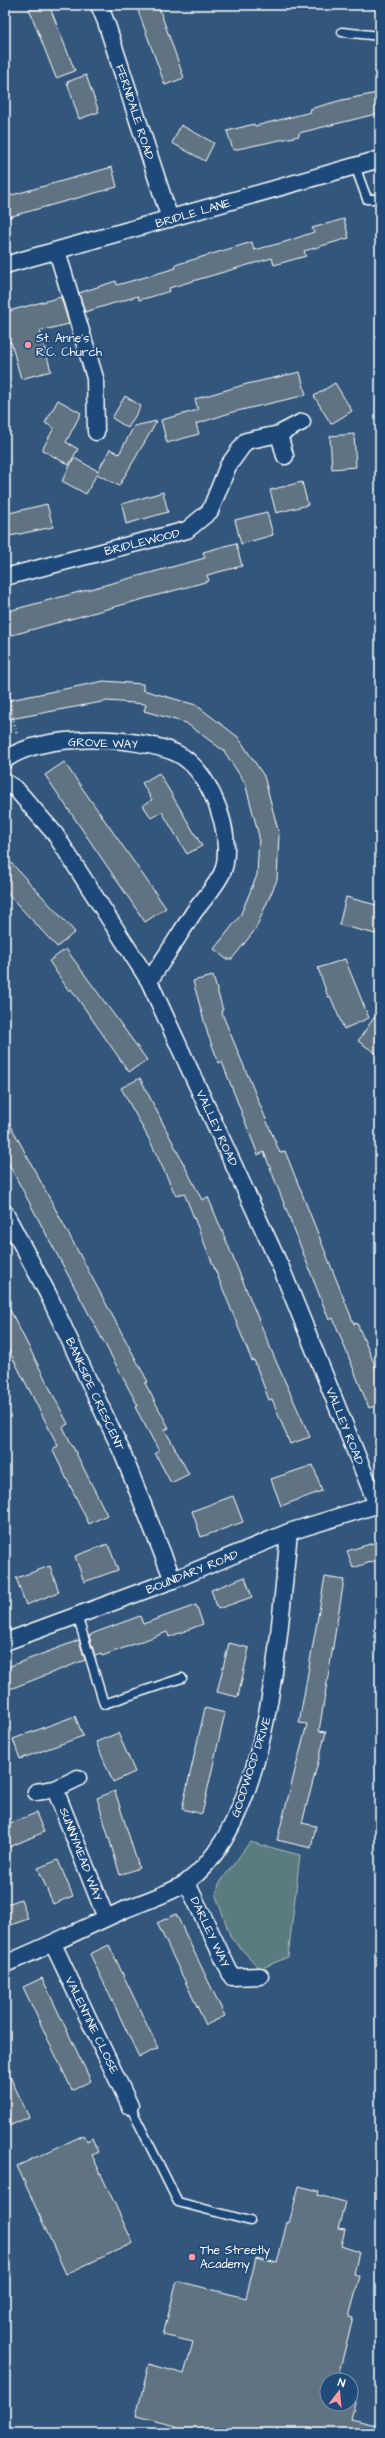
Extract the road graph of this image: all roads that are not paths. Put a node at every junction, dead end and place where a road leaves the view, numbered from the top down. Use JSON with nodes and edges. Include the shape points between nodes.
{"nodes":[{"id":1,"x":99,"y":5,"type":"edge"},
{"id":2,"x":342,"y":32,"type":"dead end"},
{"id":3,"x":380,"y":36,"type":"edge"},
{"id":4,"x":380,"y":159,"type":"edge"},
{"id":5,"x":355,"y":166,"type":"junction"},
{"id":6,"x":380,"y":199,"type":"edge"},
{"id":7,"x":170,"y":219,"type":"junction"},
{"id":8,"x":57,"y":251,"type":"junction"},
{"id":9,"x":5,"y":265,"type":"edge"},
{"id":10,"x":302,"y":422,"type":"dead end"},
{"id":11,"x":96,"y":432,"type":"dead end"},
{"id":12,"x":279,"y":434,"type":"junction"},
{"id":13,"x":285,"y":456,"type":"dead end"},
{"id":14,"x":5,"y":577,"type":"edge"},
{"id":15,"x":5,"y":760,"type":"edge"},
{"id":16,"x":5,"y":782,"type":"edge"},
{"id":17,"x":149,"y":981,"type":"junction"},
{"id":18,"x":5,"y":1212,"type":"edge"},
{"id":19,"x":378,"y":1505,"type":"edge"},
{"id":20,"x":289,"y":1532,"type":"junction"},
{"id":21,"x":173,"y":1580,"type":"junction"},
{"id":22,"x":77,"y":1615,"type":"junction"},
{"id":23,"x":5,"y":1642,"type":"edge"},
{"id":24,"x":182,"y":1678,"type":"dead end"},
{"id":25,"x":78,"y":1778,"type":"dead end"},
{"id":26,"x":55,"y":1789,"type":"junction"},
{"id":27,"x":36,"y":1792,"type":"dead end"},
{"id":28,"x":187,"y":1883,"type":"junction"},
{"id":29,"x":106,"y":1918,"type":"junction"},
{"id":30,"x":53,"y":1944,"type":"junction"},
{"id":31,"x":5,"y":1964,"type":"edge"},
{"id":32,"x":260,"y":1976,"type":"dead end"},
{"id":33,"x":130,"y":2106,"type":"joint"},
{"id":34,"x":250,"y":2221,"type":"dead end"}],
"edges":[{"from":1,"to":7,"type":"street","name":"FERNDALE ROAD"},
{"from":2,"to":3,"type":"lane"},
{"from":4,"to":5,"type":"street","name":"BRIDLE LANE"},
{"from":5,"to":6,"type":"lane","via":[[367,200]]},
{"from":5,"to":7,"type":"street","name":"BRIDLE LANE"},
{"from":7,"to":8,"type":"street","name":"BRIDLE LANE"},
{"from":8,"to":9,"type":"street","name":"BRIDLE LANE"},
{"from":8,"to":11,"type":"street","via":[[95,378]]},
{"from":10,"to":12,"type":"street","name":"BRIDLEWOOD"},
{"from":12,"to":13,"type":"street"},
{"from":12,"to":14,"type":"street","name":"BRIDLEWOOD","via":[[246,441],[228,466],[210,511],[187,530]]},
{"from":15,"to":17,"type":"street","name":"GROVE WAY","via":[[37,745],[73,740],[136,742],[177,754],[204,776],[222,816],[226,849],[223,872]]},
{"from":16,"to":17,"type":"street","name":"VALLEY ROAD","via":[[16,789],[55,834]]},
{"from":17,"to":19,"type":"street","name":"VALLEY ROAD","via":[[282,1270]]},
{"from":18,"to":21,"type":"street","name":"BANKSIDE CRESCENT","via":[[48,1294],[122,1452]]},
{"from":19,"to":20,"type":"street","name":"BOUNDARY ROAD"},
{"from":20,"to":21,"type":"street","name":"BOUNDARY ROAD"},
{"from":20,"to":28,"type":"street","name":"GOODWOOD DRIVE","via":[[268,1713],[252,1772],[234,1821],[218,1852]]},
{"from":21,"to":22,"type":"street","name":"BOUNDARY ROAD"},
{"from":22,"to":23,"type":"street","name":"BOUNDARY ROAD"},
{"from":22,"to":24,"type":"lane","via":[[104,1704]]},
{"from":25,"to":26,"type":"street"},
{"from":26,"to":27,"type":"street"},
{"from":26,"to":29,"type":"street","name":"SUNNYMEAD WAY"},
{"from":28,"to":29,"type":"street","name":"GOODWOOD DRIVE"},
{"from":28,"to":32,"type":"street","name":"DARLEY WAY","via":[[232,1977]]},
{"from":29,"to":30,"type":"street","name":"GOODWOOD DRIVE"},
{"from":30,"to":31,"type":"street","name":"GOODWOOD DRIVE"},
{"from":30,"to":33,"type":"street","name":"VALENTINE CLOSE"},
{"from":33,"to":34,"type":"lane","via":[[178,2202]]}]}
